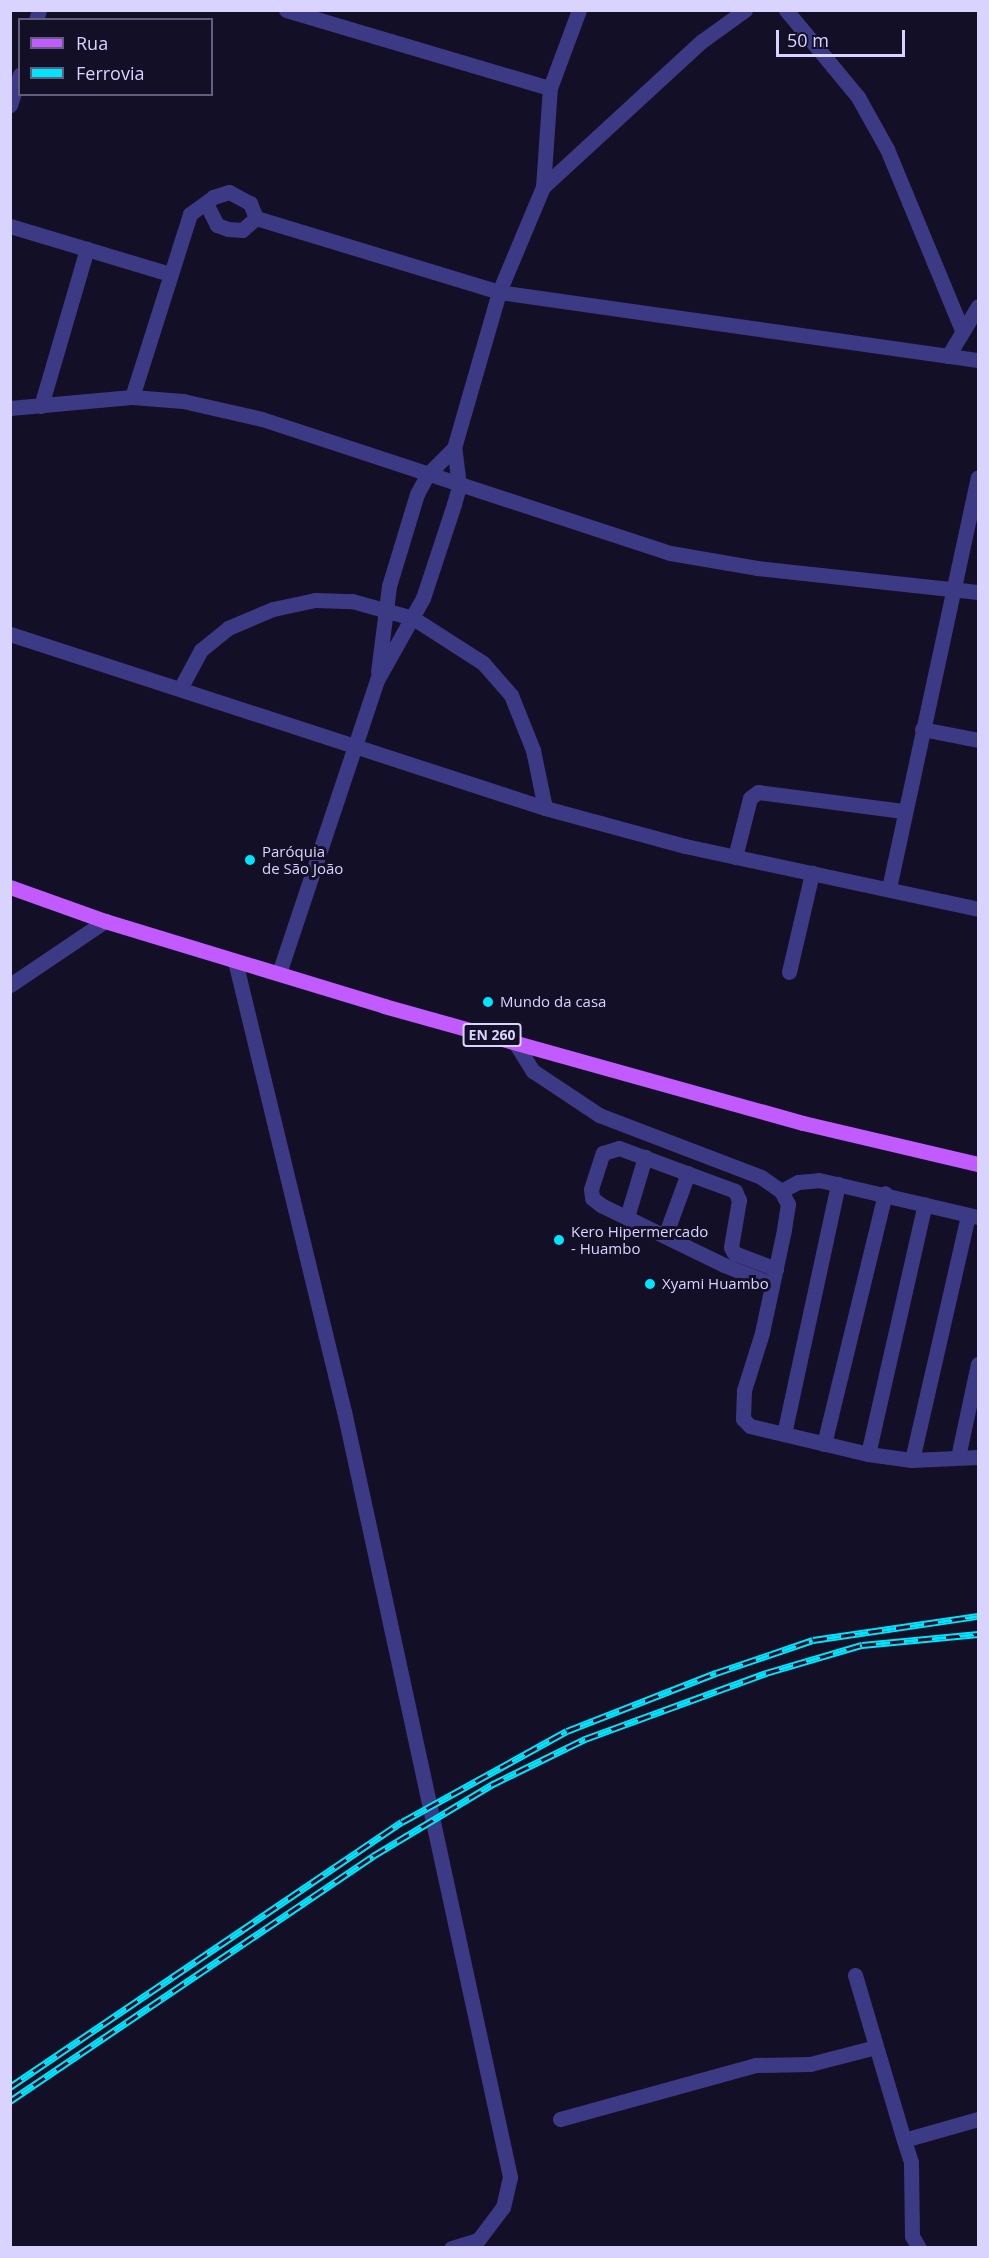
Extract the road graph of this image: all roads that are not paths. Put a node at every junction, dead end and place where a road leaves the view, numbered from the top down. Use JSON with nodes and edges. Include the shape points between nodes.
{"nodes":[{"id":1,"x":286,"y":10,"type":"edge"},
{"id":2,"x":579,"y":10,"type":"edge"},
{"id":3,"x":745,"y":10,"type":"edge"},
{"id":4,"x":786,"y":10,"type":"edge"},
{"id":5,"x":18,"y":81,"type":"edge"},
{"id":6,"x":550,"y":88,"type":"junction"},
{"id":7,"x":10,"y":105,"type":"edge"},
{"id":8,"x":543,"y":187,"type":"junction"},
{"id":9,"x":207,"y":205,"type":"junction"},
{"id":10,"x":256,"y":218,"type":"junction"},
{"id":11,"x":10,"y":226,"type":"edge"},
{"id":12,"x":87,"y":249,"type":"junction"},
{"id":13,"x":170,"y":274,"type":"junction"},
{"id":14,"x":499,"y":292,"type":"junction"},
{"id":15,"x":978,"y":306,"type":"edge"},
{"id":16,"x":962,"y":330,"type":"junction"},
{"id":17,"x":948,"y":356,"type":"junction"},
{"id":18,"x":978,"y":360,"type":"edge"},
{"id":19,"x":132,"y":397,"type":"junction"},
{"id":20,"x":41,"y":406,"type":"junction"},
{"id":21,"x":10,"y":408,"type":"edge"},
{"id":22,"x":454,"y":448,"type":"junction"},
{"id":23,"x":427,"y":475,"type":"junction"},
{"id":24,"x":978,"y":478,"type":"edge"},
{"id":25,"x":459,"y":486,"type":"junction"},
{"id":26,"x":954,"y":590,"type":"junction"},
{"id":27,"x":978,"y":592,"type":"edge"},
{"id":28,"x":385,"y":610,"type":"junction"},
{"id":29,"x":413,"y":618,"type":"junction"},
{"id":30,"x":10,"y":634,"type":"edge"},
{"id":31,"x":377,"y":680,"type":"junction"},
{"id":32,"x":181,"y":687,"type":"junction"},
{"id":33,"x":922,"y":729,"type":"junction"},
{"id":34,"x":978,"y":740,"type":"edge"},
{"id":35,"x":353,"y":748,"type":"junction"},
{"id":36,"x":545,"y":808,"type":"junction"},
{"id":37,"x":903,"y":811,"type":"junction"},
{"id":38,"x":735,"y":857,"type":"junction"},
{"id":39,"x":812,"y":873,"type":"junction"},
{"id":40,"x":10,"y":887,"type":"edge"},
{"id":41,"x":889,"y":888,"type":"junction"},
{"id":42,"x":978,"y":909,"type":"edge"},
{"id":43,"x":105,"y":921,"type":"junction"},
{"id":44,"x":235,"y":960,"type":"junction"},
{"id":45,"x":789,"y":972,"type":"dead end"},
{"id":46,"x":279,"y":974,"type":"junction"},
{"id":47,"x":10,"y":985,"type":"edge"},
{"id":48,"x":514,"y":1041,"type":"junction"},
{"id":49,"x":645,"y":1157,"type":"junction"},
{"id":50,"x":978,"y":1164,"type":"edge"},
{"id":51,"x":688,"y":1173,"type":"junction"},
{"id":52,"x":838,"y":1184,"type":"junction"},
{"id":53,"x":781,"y":1191,"type":"junction"},
{"id":54,"x":885,"y":1193,"type":"junction"},
{"id":55,"x":925,"y":1204,"type":"junction"},
{"id":56,"x":973,"y":1216,"type":"edge"},
{"id":57,"x":627,"y":1217,"type":"junction"},
{"id":58,"x":665,"y":1236,"type":"junction"},
{"id":59,"x":774,"y":1276,"type":"junction"},
{"id":60,"x":978,"y":1364,"type":"edge"},
{"id":61,"x":784,"y":1434,"type":"junction"},
{"id":62,"x":824,"y":1444,"type":"junction"},
{"id":63,"x":868,"y":1454,"type":"junction"},
{"id":64,"x":958,"y":1457,"type":"junction"},
{"id":65,"x":978,"y":1457,"type":"edge"},
{"id":66,"x":912,"y":1460,"type":"junction"},
{"id":67,"x":855,"y":1975,"type":"dead end"},
{"id":68,"x":876,"y":2047,"type":"junction"},
{"id":69,"x":560,"y":2119,"type":"dead end"},
{"id":70,"x":978,"y":2119,"type":"edge"},
{"id":71,"x":904,"y":2140,"type":"junction"},
{"id":72,"x":451,"y":2247,"type":"edge"},
{"id":73,"x":919,"y":2247,"type":"edge"}],
"edges":[{"from":1,"to":6,"type":"street"},
{"from":2,"to":6,"type":"street"},
{"from":3,"to":8,"type":"street","via":[[702,40]]},
{"from":4,"to":16,"type":"street","via":[[858,97],[887,149]]},
{"from":5,"to":7,"type":"street"},
{"from":6,"to":8,"type":"street"},
{"from":8,"to":14,"type":"street"},
{"from":9,"to":10,"type":"street","via":[[217,225],[228,229],[242,230]]},
{"from":9,"to":10,"type":"street","via":[[213,197],[229,192],[250,203]]},
{"from":9,"to":13,"type":"street","via":[[199,205],[190,214]]},
{"from":10,"to":14,"type":"street"},
{"from":11,"to":12,"type":"street"},
{"from":12,"to":13,"type":"street"},
{"from":12,"to":20,"type":"street"},
{"from":13,"to":19,"type":"street"},
{"from":14,"to":17,"type":"street"},
{"from":14,"to":22,"type":"street"},
{"from":15,"to":16,"type":"street"},
{"from":16,"to":17,"type":"street"},
{"from":17,"to":18,"type":"street"},
{"from":19,"to":20,"type":"street"},
{"from":19,"to":23,"type":"street","via":[[183,401],[262,419]]},
{"from":20,"to":21,"type":"street"},
{"from":22,"to":23,"type":"street"},
{"from":22,"to":25,"type":"street"},
{"from":23,"to":25,"type":"street"},
{"from":23,"to":28,"type":"street","via":[[411,515]]},
{"from":24,"to":26,"type":"street"},
{"from":25,"to":26,"type":"street","via":[[670,553],[757,568]]},
{"from":25,"to":29,"type":"street"},
{"from":26,"to":27,"type":"street"},
{"from":26,"to":33,"type":"street"},
{"from":28,"to":29,"type":"street"},
{"from":28,"to":31,"type":"street"},
{"from":28,"to":32,"type":"street","via":[[352,601],[315,600],[273,609],[228,628],[201,650]]},
{"from":29,"to":31,"type":"street"},
{"from":29,"to":36,"type":"street","via":[[483,663],[511,695],[532,750]]},
{"from":30,"to":32,"type":"street"},
{"from":31,"to":35,"type":"street"},
{"from":32,"to":35,"type":"street"},
{"from":33,"to":34,"type":"street"},
{"from":33,"to":37,"type":"street"},
{"from":35,"to":36,"type":"street"},
{"from":35,"to":46,"type":"street"},
{"from":36,"to":38,"type":"street"},
{"from":37,"to":38,"type":"street","via":[[758,792],[750,798]]},
{"from":37,"to":41,"type":"street"},
{"from":38,"to":39,"type":"street"},
{"from":39,"to":41,"type":"street"},
{"from":39,"to":45,"type":"street"},
{"from":40,"to":43,"type":"main road","number":"EN 260"},
{"from":41,"to":42,"type":"street"},
{"from":43,"to":44,"type":"main road","number":"EN 260"},
{"from":43,"to":47,"type":"street"},
{"from":44,"to":46,"type":"main road","number":"EN 260"},
{"from":44,"to":72,"type":"street","via":[[346,1422],[510,2177],[502,2206],[478,2240]]},
{"from":46,"to":48,"type":"main road","number":"EN 260"},
{"from":48,"to":50,"type":"main road","number":"EN 260","via":[[803,1123]]},
{"from":48,"to":53,"type":"street","via":[[532,1071],[599,1115],[761,1177]]},
{"from":49,"to":51,"type":"street"},
{"from":49,"to":57,"type":"street"},
{"from":49,"to":57,"type":"street","via":[[608,1148],[591,1189],[592,1198]]},
{"from":51,"to":58,"type":"street"},
{"from":51,"to":59,"type":"street","via":[[735,1191],[739,1200],[731,1247],[734,1253]]},
{"from":52,"to":53,"type":"street","via":[[798,1182]]},
{"from":52,"to":54,"type":"street"},
{"from":52,"to":61,"type":"street"},
{"from":53,"to":59,"type":"street","via":[[788,1204]]},
{"from":54,"to":55,"type":"street"},
{"from":54,"to":62,"type":"street"},
{"from":55,"to":56,"type":"street"},
{"from":55,"to":63,"type":"street"},
{"from":56,"to":66,"type":"street"},
{"from":57,"to":58,"type":"street"},
{"from":58,"to":59,"type":"street"},
{"from":59,"to":61,"type":"street","via":[[744,1390],[744,1419],[760,1431]]},
{"from":60,"to":64,"type":"street"},
{"from":61,"to":62,"type":"street"},
{"from":62,"to":63,"type":"street"},
{"from":63,"to":66,"type":"street"},
{"from":64,"to":65,"type":"street"},
{"from":64,"to":66,"type":"street"},
{"from":67,"to":68,"type":"street"},
{"from":68,"to":69,"type":"street","via":[[810,2064],[756,2065]]},
{"from":68,"to":71,"type":"street"},
{"from":70,"to":71,"type":"street"},
{"from":71,"to":73,"type":"street","via":[[911,2163],[912,2236]]}]}
